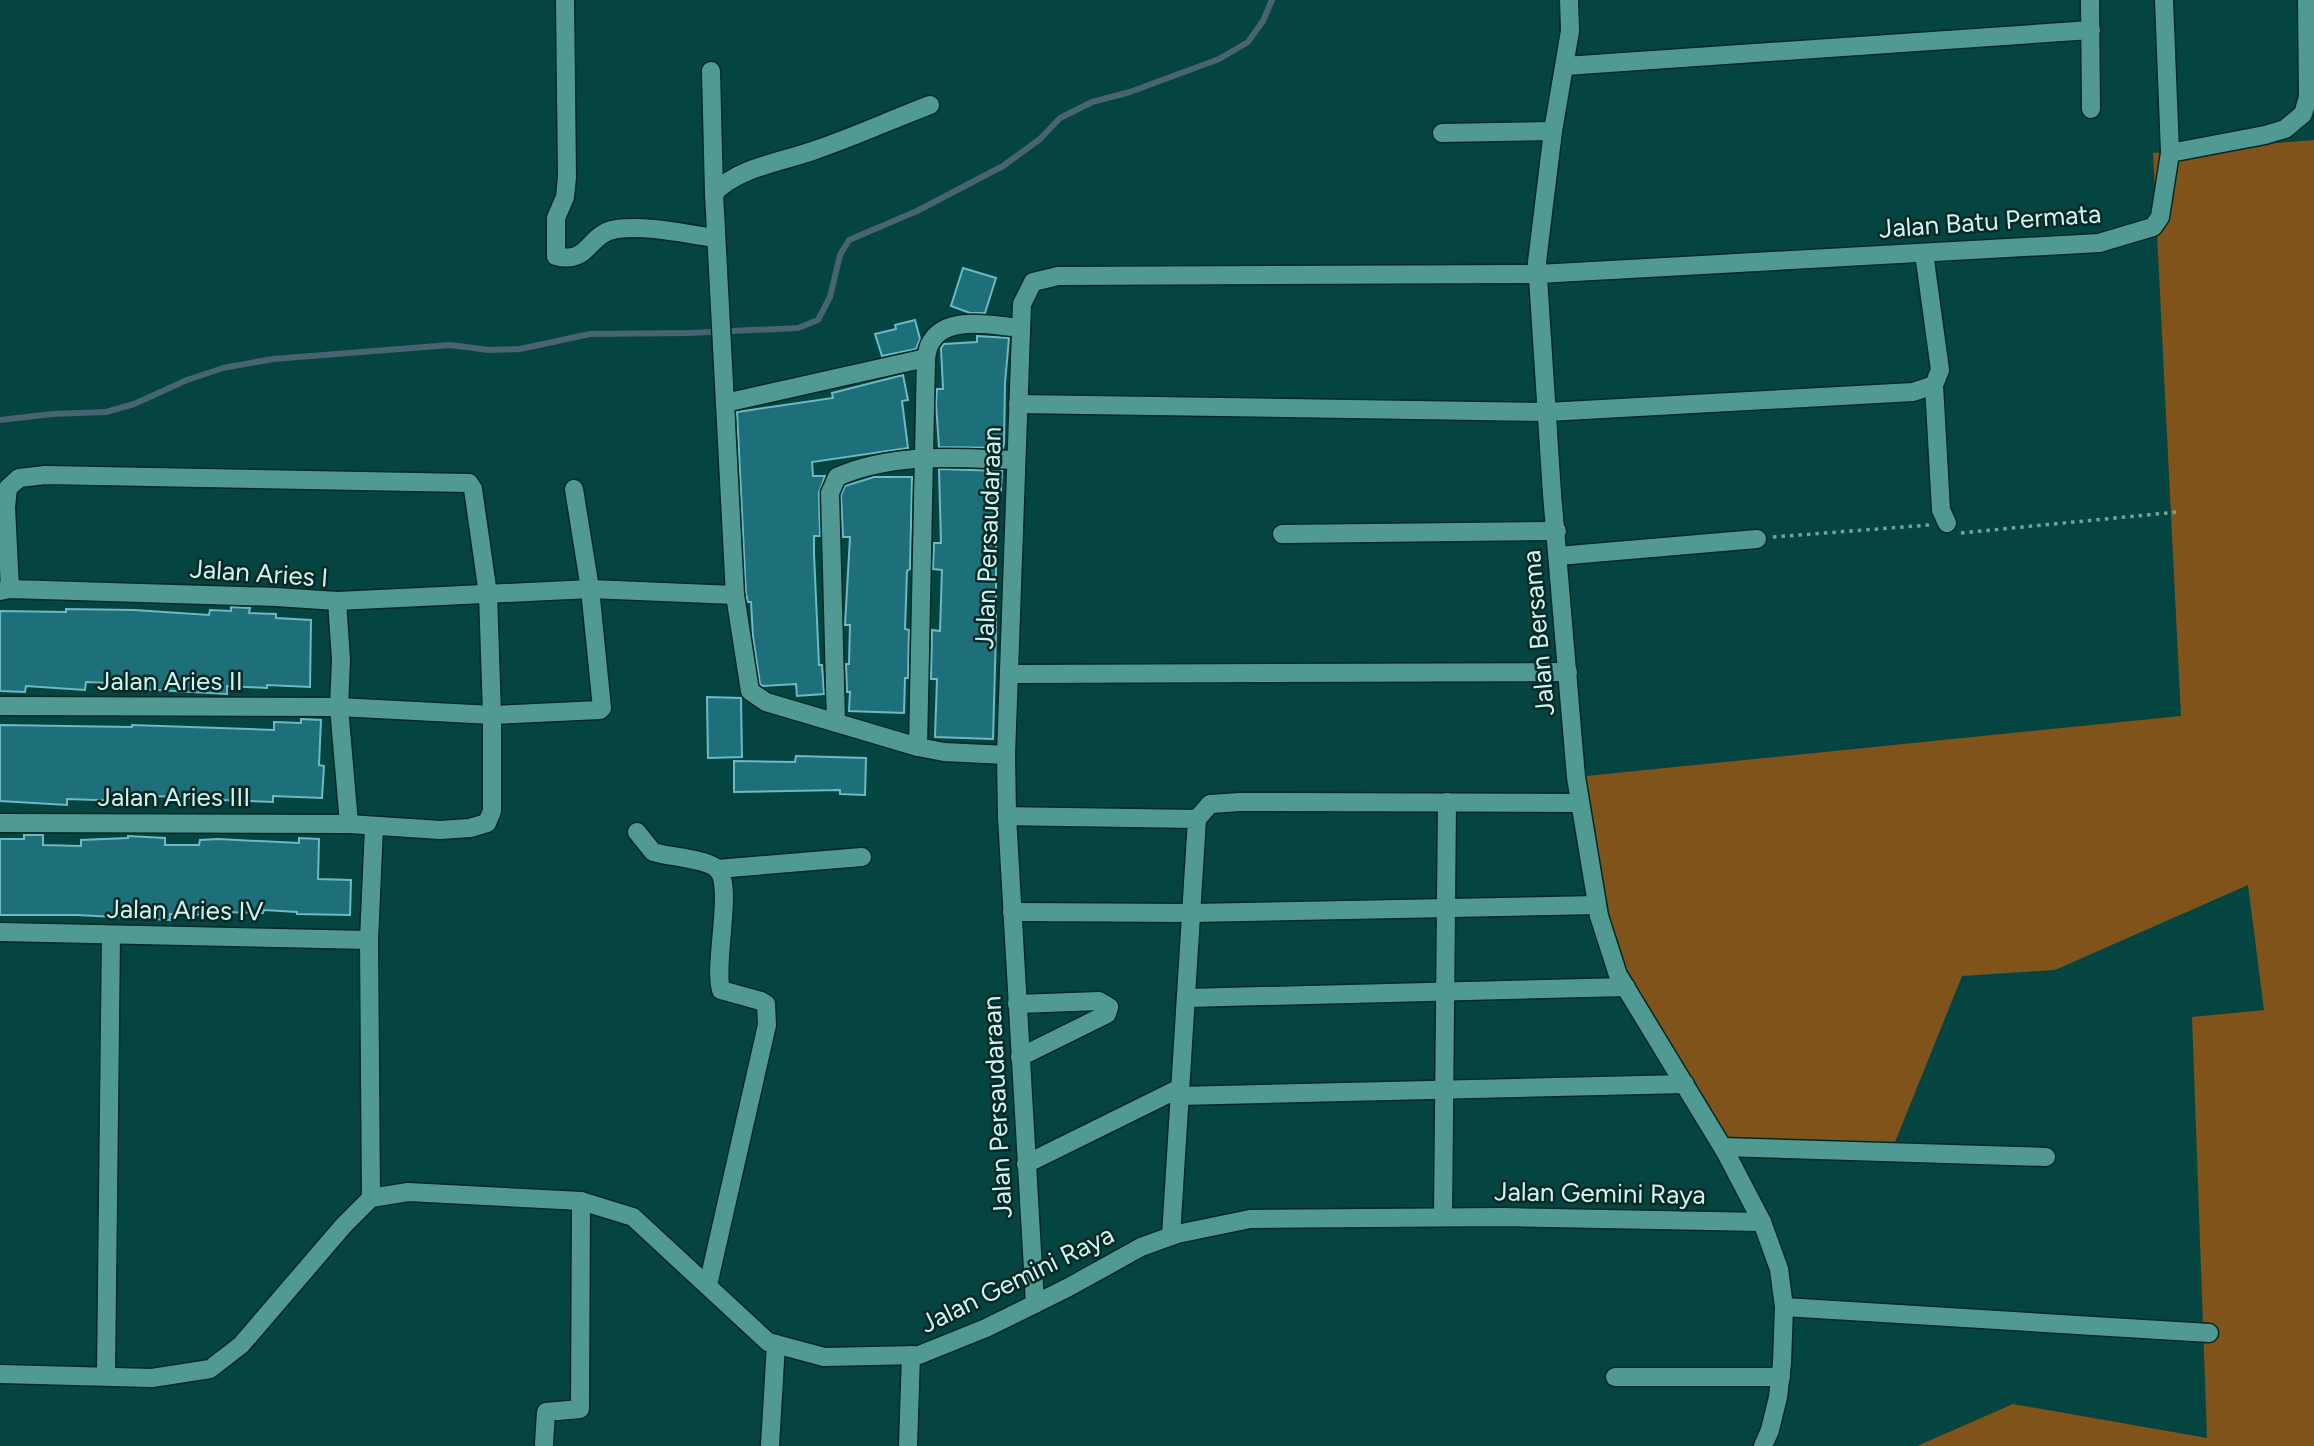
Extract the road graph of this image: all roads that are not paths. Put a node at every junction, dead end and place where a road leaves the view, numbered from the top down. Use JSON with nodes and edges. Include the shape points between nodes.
{"nodes":[{"id":1,"x":565,"y":0,"type":"edge"},
{"id":2,"x":1569,"y":0,"type":"edge"},
{"id":3,"x":2090,"y":0,"type":"edge"},
{"id":4,"x":2164,"y":0,"type":"edge"},
{"id":5,"x":2307,"y":0,"type":"edge"},
{"id":6,"x":2091,"y":30,"type":"junction"},
{"id":7,"x":1565,"y":66,"type":"junction"},
{"id":8,"x":711,"y":71,"type":"dead end"},
{"id":9,"x":930,"y":105,"type":"dead end"},
{"id":10,"x":2091,"y":109,"type":"dead end"},
{"id":11,"x":1553,"y":131,"type":"junction"},
{"id":12,"x":1443,"y":133,"type":"dead end"},
{"id":13,"x":2170,"y":153,"type":"junction"},
{"id":14,"x":714,"y":193,"type":"junction"},
{"id":15,"x":716,"y":238,"type":"junction"},
{"id":16,"x":1924,"y":253,"type":"junction"},
{"id":17,"x":1538,"y":274,"type":"junction"},
{"id":18,"x":1021,"y":328,"type":"junction"},
{"id":19,"x":926,"y":358,"type":"junction"},
{"id":20,"x":1934,"y":385,"type":"junction"},
{"id":21,"x":725,"y":403,"type":"junction"},
{"id":22,"x":1018,"y":404,"type":"junction"},
{"id":23,"x":1547,"y":412,"type":"junction"},
{"id":24,"x":924,"y":458,"type":"junction"},
{"id":25,"x":1016,"y":460,"type":"junction"},
{"id":26,"x":574,"y":489,"type":"dead end"},
{"id":27,"x":1947,"y":523,"type":"road end"},
{"id":28,"x":1557,"y":531,"type":"junction"},
{"id":29,"x":1282,"y":534,"type":"dead end"},
{"id":30,"x":1757,"y":539,"type":"road end"},
{"id":31,"x":1558,"y":556,"type":"junction"},
{"id":32,"x":590,"y":589,"type":"junction"},
{"id":33,"x":5,"y":590,"type":"edge"},
{"id":34,"x":488,"y":594,"type":"junction"},
{"id":35,"x":735,"y":595,"type":"junction"},
{"id":36,"x":337,"y":601,"type":"junction"},
{"id":37,"x":1568,"y":672,"type":"junction"},
{"id":38,"x":1009,"y":674,"type":"junction"},
{"id":39,"x":0,"y":706,"type":"edge"},
{"id":40,"x":339,"y":707,"type":"junction"},
{"id":41,"x":492,"y":715,"type":"junction"},
{"id":42,"x":836,"y":723,"type":"junction"},
{"id":43,"x":918,"y":747,"type":"junction"},
{"id":44,"x":1006,"y":755,"type":"junction"},
{"id":45,"x":1447,"y":802,"type":"junction"},
{"id":46,"x":1580,"y":803,"type":"junction"},
{"id":47,"x":1007,"y":817,"type":"junction"},
{"id":48,"x":1197,"y":819,"type":"junction"},
{"id":49,"x":0,"y":823,"type":"edge"},
{"id":50,"x":349,"y":824,"type":"junction"},
{"id":51,"x":374,"y":827,"type":"junction"},
{"id":52,"x":637,"y":832,"type":"dead end"},
{"id":53,"x":862,"y":857,"type":"dead end"},
{"id":54,"x":717,"y":869,"type":"junction"},
{"id":55,"x":1597,"y":905,"type":"junction"},
{"id":56,"x":1446,"y":907,"type":"junction"},
{"id":57,"x":1012,"y":912,"type":"junction"},
{"id":58,"x":1191,"y":913,"type":"junction"},
{"id":59,"x":0,"y":933,"type":"edge"},
{"id":60,"x":111,"y":935,"type":"junction"},
{"id":61,"x":369,"y":940,"type":"junction"},
{"id":62,"x":1626,"y":987,"type":"junction"},
{"id":63,"x":1445,"y":992,"type":"junction"},
{"id":64,"x":1186,"y":998,"type":"junction"},
{"id":65,"x":1017,"y":1004,"type":"junction"},
{"id":66,"x":1020,"y":1056,"type":"junction"},
{"id":67,"x":1685,"y":1084,"type":"junction"},
{"id":68,"x":1444,"y":1090,"type":"junction"},
{"id":69,"x":1180,"y":1092,"type":"junction"},
{"id":70,"x":1723,"y":1147,"type":"junction"},
{"id":71,"x":2046,"y":1157,"type":"dead end"},
{"id":72,"x":1026,"y":1164,"type":"junction"},
{"id":73,"x":372,"y":1198,"type":"junction"},
{"id":74,"x":581,"y":1201,"type":"junction"},
{"id":75,"x":1443,"y":1217,"type":"junction"},
{"id":76,"x":1762,"y":1222,"type":"junction"},
{"id":77,"x":1171,"y":1236,"type":"junction"},
{"id":78,"x":708,"y":1285,"type":"junction"},
{"id":79,"x":1035,"y":1304,"type":"junction"},
{"id":80,"x":1784,"y":1307,"type":"junction"},
{"id":81,"x":2209,"y":1333,"type":"dead end"},
{"id":82,"x":776,"y":1344,"type":"junction"},
{"id":83,"x":911,"y":1355,"type":"junction"},
{"id":84,"x":0,"y":1374,"type":"edge"},
{"id":85,"x":106,"y":1375,"type":"junction"},
{"id":86,"x":1615,"y":1377,"type":"dead end"},
{"id":87,"x":1781,"y":1377,"type":"junction"},
{"id":88,"x":544,"y":1444,"type":"dead end"},
{"id":89,"x":770,"y":1446,"type":"edge"},
{"id":90,"x":908,"y":1446,"type":"edge"},
{"id":91,"x":1763,"y":1446,"type":"edge"}],
"edges":[{"from":1,"to":15,"type":"street","via":[[567,177],[556,218],[556,256],[579,257],[594,240],[615,229]]},
{"from":2,"to":7,"type":"street","name":"Jalan Bersama"},
{"from":3,"to":6,"type":"street"},
{"from":4,"to":13,"type":"street","name":"Jalan Batu Permata"},
{"from":5,"to":13,"type":"street","via":[[2308,97],[2303,114],[2285,129],[2265,135]]},
{"from":6,"to":7,"type":"street"},
{"from":6,"to":10,"type":"street"},
{"from":7,"to":11,"type":"street","name":"Jalan Bersama"},
{"from":8,"to":14,"type":"street"},
{"from":9,"to":14,"type":"street","via":[[820,149],[738,174]]},
{"from":11,"to":12,"type":"street"},
{"from":11,"to":17,"type":"street","name":"Jalan Bersama"},
{"from":13,"to":16,"type":"street","name":"Jalan Batu Permata","via":[[2160,217],[2153,227],[2141,232],[2099,243]]},
{"from":14,"to":15,"type":"street"},
{"from":15,"to":21,"type":"street"},
{"from":16,"to":17,"type":"street","name":"Jalan Batu Permata"},
{"from":16,"to":20,"type":"street","via":[[1940,370]]},
{"from":17,"to":18,"type":"street","name":"Jalan Persaudaraan","via":[[1058,276],[1033,282],[1022,304]]},
{"from":17,"to":23,"type":"street","name":"Jalan Bersama"},
{"from":18,"to":19,"type":"street","via":[[959,325],[945,329],[931,341]]},
{"from":18,"to":22,"type":"street","name":"Jalan Persaudaraan"},
{"from":19,"to":21,"type":"street"},
{"from":19,"to":24,"type":"street"},
{"from":20,"to":23,"type":"street","via":[[1913,392]]},
{"from":20,"to":27,"type":"street","via":[[1941,510]]},
{"from":21,"to":35,"type":"street"},
{"from":22,"to":23,"type":"street"},
{"from":22,"to":25,"type":"street","name":"Jalan Persaudaraan"},
{"from":23,"to":28,"type":"street","name":"Jalan Bersama"},
{"from":24,"to":25,"type":"street"},
{"from":24,"to":42,"type":"street","via":[[856,468],[837,477],[830,493]]},
{"from":24,"to":43,"type":"street"},
{"from":25,"to":38,"type":"street","name":"Jalan Persaudaraan"},
{"from":26,"to":32,"type":"street"},
{"from":28,"to":29,"type":"street"},
{"from":28,"to":31,"type":"street","name":"Jalan Bersama"},
{"from":30,"to":31,"type":"street"},
{"from":31,"to":37,"type":"street","name":"Jalan Bersama"},
{"from":32,"to":34,"type":"street"},
{"from":32,"to":35,"type":"street"},
{"from":32,"to":41,"type":"street","name":"Jalan Aries II","via":[[602,709]]},
{"from":33,"to":34,"type":"street","via":[[8,488],[19,478],[45,475],[467,482],[473,489]]},
{"from":33,"to":36,"type":"street","name":"Jalan Aries I"},
{"from":34,"to":36,"type":"street"},
{"from":34,"to":41,"type":"street"},
{"from":35,"to":42,"type":"street","via":[[750,691],[766,702]]},
{"from":36,"to":40,"type":"street","name":"Jalan Aries I"},
{"from":37,"to":38,"type":"street"},
{"from":37,"to":46,"type":"street","name":"Jalan Bersama"},
{"from":38,"to":44,"type":"street","name":"Jalan Persaudaraan"},
{"from":39,"to":40,"type":"street","name":"Jalan Aries II"},
{"from":40,"to":41,"type":"street","name":"Jalan Aries II"},
{"from":40,"to":50,"type":"street","name":"Jalan Aries I"},
{"from":41,"to":51,"type":"street","name":"Jalan Aries III","via":[[492,811],[487,823],[440,830]]},
{"from":42,"to":43,"type":"street"},
{"from":43,"to":44,"type":"street"},
{"from":44,"to":47,"type":"street","name":"Jalan Persaudaraan"},
{"from":45,"to":46,"type":"street"},
{"from":45,"to":48,"type":"street","via":[[1215,803],[1205,807]]},
{"from":45,"to":56,"type":"street"},
{"from":46,"to":55,"type":"street","name":"Jalan Bersama"},
{"from":47,"to":48,"type":"street"},
{"from":47,"to":57,"type":"street","name":"Jalan Persaudaraan"},
{"from":48,"to":58,"type":"street"},
{"from":49,"to":50,"type":"street","name":"Jalan Aries III"},
{"from":50,"to":51,"type":"street","name":"Jalan Aries III"},
{"from":51,"to":61,"type":"street"},
{"from":52,"to":54,"type":"street","via":[[653,852]]},
{"from":53,"to":54,"type":"street"},
{"from":54,"to":78,"type":"street","via":[[724,895],[717,972],[721,990],[761,1001],[768,1010]]},
{"from":55,"to":56,"type":"street"},
{"from":55,"to":62,"type":"street","name":"Jalan Bersama","via":[[1618,975]]},
{"from":56,"to":58,"type":"street"},
{"from":56,"to":63,"type":"street"},
{"from":57,"to":58,"type":"street"},
{"from":57,"to":65,"type":"street","name":"Jalan Persaudaraan"},
{"from":58,"to":64,"type":"street"},
{"from":59,"to":60,"type":"street","name":"Jalan Aries IV"},
{"from":60,"to":61,"type":"street","name":"Jalan Aries IV"},
{"from":60,"to":85,"type":"street"},
{"from":61,"to":73,"type":"street"},
{"from":62,"to":63,"type":"street"},
{"from":62,"to":67,"type":"street","name":"Jalan Bersama"},
{"from":63,"to":64,"type":"street"},
{"from":63,"to":68,"type":"street"},
{"from":64,"to":69,"type":"street"},
{"from":65,"to":66,"type":"street","name":"Jalan Persaudaraan"},
{"from":65,"to":66,"type":"street","via":[[1099,1001],[1109,1007],[1107,1014]]},
{"from":66,"to":72,"type":"street","name":"Jalan Persaudaraan"},
{"from":67,"to":68,"type":"street"},
{"from":67,"to":70,"type":"street","name":"Jalan Bersama"},
{"from":68,"to":69,"type":"street"},
{"from":68,"to":75,"type":"street"},
{"from":69,"to":72,"type":"street"},
{"from":69,"to":77,"type":"street"},
{"from":70,"to":71,"type":"street"},
{"from":70,"to":76,"type":"street","name":"Jalan Bersama"},
{"from":72,"to":79,"type":"street","name":"Jalan Persaudaraan"},
{"from":73,"to":74,"type":"street","name":"Jalan Gemini Raya","via":[[408,1192]]},
{"from":73,"to":85,"type":"street","via":[[344,1224],[241,1345],[210,1369],[152,1378]]},
{"from":74,"to":78,"type":"street","name":"Jalan Gemini Raya","via":[[634,1217]]},
{"from":74,"to":88,"type":"street","via":[[580,1409],[547,1412]]},
{"from":75,"to":76,"type":"street","name":"Jalan Gemini Raya"},
{"from":75,"to":77,"type":"street","name":"Jalan Gemini Raya","via":[[1250,1219]]},
{"from":76,"to":80,"type":"street","name":"Jalan Bersama","via":[[1779,1269]]},
{"from":77,"to":79,"type":"street","name":"Jalan Gemini Raya","via":[[1140,1247]]},
{"from":78,"to":82,"type":"street","name":"Jalan Gemini Raya","via":[[768,1342]]},
{"from":79,"to":83,"type":"street","name":"Jalan Gemini Raya","via":[[986,1328]]},
{"from":80,"to":81,"type":"street"},
{"from":80,"to":87,"type":"street","name":"Jalan Bersama"},
{"from":82,"to":83,"type":"street","name":"Jalan Gemini Raya","via":[[824,1357]]},
{"from":82,"to":89,"type":"street"},
{"from":83,"to":90,"type":"street"},
{"from":84,"to":85,"type":"street"},
{"from":86,"to":87,"type":"street"},
{"from":87,"to":91,"type":"street","name":"Jalan Bersama"}]}
